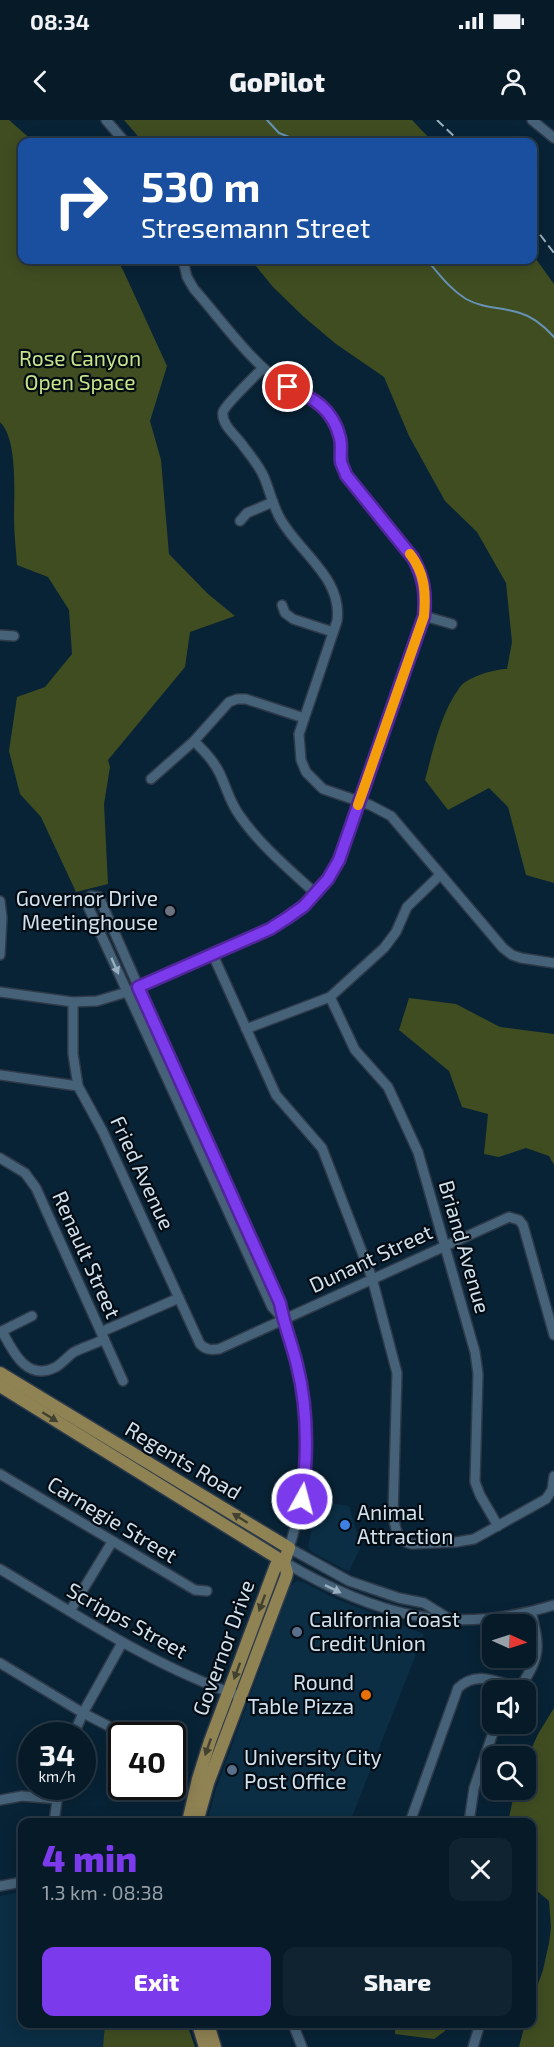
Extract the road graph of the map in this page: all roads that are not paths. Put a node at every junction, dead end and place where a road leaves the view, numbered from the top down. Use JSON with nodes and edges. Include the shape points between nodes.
{"nodes":[{"id":1,"x":106,"y":120,"type":"edge"},
{"id":2,"x":532,"y":120,"type":"edge"},
{"id":3,"x":122,"y":138,"type":"edge"},
{"id":4,"x":554,"y":138,"type":"edge"},
{"id":5,"x":184,"y":264,"type":"edge"},
{"id":6,"x":263,"y":368,"type":"junction"},
{"id":7,"x":273,"y":502,"type":"junction"},
{"id":8,"x":240,"y":521,"type":"dead end"},
{"id":9,"x":282,"y":604,"type":"dead end"},
{"id":10,"x":424,"y":616,"type":"junction"},
{"id":11,"x":452,"y":624,"type":"dead end"},
{"id":12,"x":333,"y":632,"type":"junction"},
{"id":13,"x":0,"y":635,"type":"edge"},
{"id":14,"x":14,"y":636,"type":"dead end"},
{"id":15,"x":304,"y":718,"type":"junction"},
{"id":16,"x":194,"y":741,"type":"junction"},
{"id":17,"x":151,"y":779,"type":"dead end"},
{"id":18,"x":359,"y":802,"type":"junction"},
{"id":19,"x":440,"y":875,"type":"junction"},
{"id":20,"x":315,"y":893,"type":"junction"},
{"id":21,"x":0,"y":906,"type":"edge"},
{"id":22,"x":0,"y":955,"type":"edge"},
{"id":23,"x":213,"y":955,"type":"junction"},
{"id":24,"x":554,"y":963,"type":"edge"},
{"id":25,"x":138,"y":987,"type":"junction"},
{"id":26,"x":0,"y":992,"type":"edge"},
{"id":27,"x":127,"y":992,"type":"junction"},
{"id":28,"x":330,"y":997,"type":"junction"},
{"id":29,"x":73,"y":1002,"type":"junction"},
{"id":30,"x":246,"y":1029,"type":"junction"},
{"id":31,"x":0,"y":1075,"type":"edge"},
{"id":32,"x":78,"y":1086,"type":"junction"},
{"id":33,"x":0,"y":1158,"type":"edge"},
{"id":34,"x":445,"y":1244,"type":"junction"},
{"id":35,"x":372,"y":1278,"type":"junction"},
{"id":36,"x":180,"y":1298,"type":"junction"},
{"id":37,"x":549,"y":1301,"type":"edge"},
{"id":38,"x":32,"y":1316,"type":"dead end"},
{"id":39,"x":283,"y":1319,"type":"junction"},
{"id":40,"x":1,"y":1331,"type":"edge"},
{"id":41,"x":554,"y":1335,"type":"edge"},
{"id":42,"x":103,"y":1336,"type":"junction"},
{"id":43,"x":210,"y":1350,"type":"joint"},
{"id":44,"x":0,"y":1372,"type":"edge"},
{"id":45,"x":123,"y":1381,"type":"dead end"},
{"id":46,"x":0,"y":1386,"type":"edge"},
{"id":47,"x":0,"y":1474,"type":"edge"},
{"id":48,"x":554,"y":1476,"type":"edge"},
{"id":49,"x":498,"y":1526,"type":"junction"},
{"id":50,"x":112,"y":1542,"type":"junction"},
{"id":51,"x":289,"y":1548,"type":"junction"},
{"id":52,"x":284,"y":1562,"type":"junction"},
{"id":53,"x":0,"y":1569,"type":"edge"},
{"id":54,"x":207,"y":1591,"type":"dead end"},
{"id":55,"x":554,"y":1605,"type":"edge"},
{"id":56,"x":70,"y":1611,"type":"junction"},
{"id":57,"x":531,"y":1612,"type":"junction"},
{"id":58,"x":448,"y":1618,"type":"junction"},
{"id":59,"x":122,"y":1643,"type":"junction"},
{"id":60,"x":0,"y":1663,"type":"edge"},
{"id":61,"x":489,"y":1680,"type":"edge"},
{"id":62,"x":524,"y":1680,"type":"edge"},
{"id":63,"x":235,"y":1694,"type":"junction"},
{"id":64,"x":83,"y":1713,"type":"junction"},
{"id":65,"x":79,"y":1722,"type":"edge"},
{"id":66,"x":108,"y":1726,"type":"edge"},
{"id":67,"x":493,"y":1734,"type":"edge"},
{"id":68,"x":18,"y":1797,"type":"edge"},
{"id":69,"x":0,"y":1800,"type":"edge"},
{"id":70,"x":57,"y":1800,"type":"edge"},
{"id":71,"x":55,"y":1818,"type":"edge"},
{"id":72,"x":189,"y":1818,"type":"edge"},
{"id":73,"x":198,"y":1818,"type":"edge"},
{"id":74,"x":411,"y":1818,"type":"edge"},
{"id":75,"x":470,"y":1818,"type":"edge"},
{"id":76,"x":18,"y":1883,"type":"edge"},
{"id":77,"x":0,"y":1886,"type":"edge"},
{"id":78,"x":199,"y":2028,"type":"edge"},
{"id":79,"x":209,"y":2028,"type":"edge"},
{"id":80,"x":295,"y":2028,"type":"edge"},
{"id":81,"x":479,"y":2028,"type":"edge"},
{"id":82,"x":205,"y":2047,"type":"edge"},
{"id":83,"x":215,"y":2047,"type":"edge"},
{"id":84,"x":302,"y":2047,"type":"edge"},
{"id":85,"x":473,"y":2047,"type":"edge"}],
"edges":[{"from":1,"to":3,"type":"street"},
{"from":2,"to":4,"type":"street"},
{"from":5,"to":6,"type":"street","via":[[194,289]]},
{"from":6,"to":7,"type":"street","via":[[223,414],[225,424],[262,474]]},
{"from":6,"to":10,"type":"street","via":[[288,387],[310,396],[334,421],[346,475],[421,573],[426,590]]},
{"from":7,"to":8,"type":"street","via":[[247,513]]},
{"from":7,"to":12,"type":"street","via":[[281,520],[336,594],[338,610]]},
{"from":9,"to":12,"type":"street","via":[[285,613],[294,619]]},
{"from":10,"to":11,"type":"street"},
{"from":10,"to":18,"type":"street"},
{"from":12,"to":15,"type":"street"},
{"from":13,"to":14,"type":"street"},
{"from":15,"to":16,"type":"street","via":[[237,699],[222,708]]},
{"from":15,"to":18,"type":"street","via":[[298,748],[306,772],[323,789]]},
{"from":16,"to":17,"type":"street"},
{"from":16,"to":20,"type":"street","via":[[220,774],[239,816]]},
{"from":18,"to":19,"type":"street","via":[[391,816]]},
{"from":18,"to":20,"type":"street","via":[[339,860]]},
{"from":19,"to":24,"type":"street","via":[[512,955]]},
{"from":19,"to":28,"type":"street","via":[[407,907],[384,948]]},
{"from":20,"to":23,"type":"street","via":[[304,906],[270,929]]},
{"from":21,"to":22,"type":"street"},
{"from":23,"to":25,"type":"street"},
{"from":23,"to":30,"type":"street"},
{"from":25,"to":27,"type":"street"},
{"from":25,"to":27,"type":"street","name":"Governor Drive","one_way":true,"via":[[99,897],[91,896],[87,902]]},
{"from":25,"to":39,"type":"street","name":"Governor Drive","via":[[280,1303]]},
{"from":26,"to":29,"type":"street"},
{"from":27,"to":29,"type":"street","via":[[96,1001]]},
{"from":27,"to":39,"type":"street","name":"Governor Drive","via":[[272,1307]]},
{"from":28,"to":30,"type":"street"},
{"from":28,"to":34,"type":"street","name":"Briand Avenue","via":[[356,1050],[388,1087],[398,1106],[418,1152]]},
{"from":29,"to":32,"type":"street","name":"Fried Avenue"},
{"from":30,"to":35,"type":"street","via":[[276,1095],[322,1148]]},
{"from":31,"to":32,"type":"street"},
{"from":32,"to":36,"type":"street","name":"Fried Avenue"},
{"from":33,"to":42,"type":"street","name":"Renault Street","via":[[25,1173],[36,1188]]},
{"from":34,"to":35,"type":"street","name":"Dunant Street"},
{"from":34,"to":37,"type":"street","name":"Dunant Street","via":[[503,1218],[514,1217],[523,1225]]},
{"from":34,"to":49,"type":"street","name":"Briand Avenue","via":[[478,1374],[475,1482]]},
{"from":35,"to":39,"type":"street","name":"Dunant Street"},
{"from":35,"to":49,"type":"street","via":[[398,1373],[395,1529],[400,1538],[412,1544],[474,1539]]},
{"from":36,"to":42,"type":"street"},
{"from":36,"to":43,"type":"street","name":"Fried Avenue","via":[[200,1344]]},
{"from":37,"to":41,"type":"street"},
{"from":38,"to":40,"type":"street"},
{"from":39,"to":43,"type":"street","name":"Dunant Street"},
{"from":39,"to":51,"type":"street","name":"Governor Drive","via":[[297,1363],[306,1426],[305,1475]]},
{"from":40,"to":42,"type":"street","via":[[22,1364],[44,1371]]},
{"from":42,"to":45,"type":"street","name":"Renault Street"},
{"from":51,"to":44,"type":"main road","name":"Regents Road","one_way":true},
{"from":46,"to":52,"type":"main road","name":"Regents Road","one_way":true},
{"from":47,"to":50,"type":"street","name":"Carnegie Street"},
{"from":48,"to":49,"type":"street","via":[[546,1499]]},
{"from":50,"to":54,"type":"street","name":"Carnegie Street","via":[[195,1590]]},
{"from":50,"to":56,"type":"street"},
{"from":51,"to":52,"type":"main road","name":"Governor Drive"},
{"from":51,"to":58,"type":"street","name":"Regents Road","via":[[349,1581],[424,1603]]},
{"from":52,"to":58,"type":"street","name":"Regents Road","one_way":true,"via":[[363,1603],[425,1618]]},
{"from":52,"to":63,"type":"main road","name":"Governor Drive","via":[[276,1565]]},
{"from":53,"to":56,"type":"street","name":"Scripps Street"},
{"from":55,"to":57,"type":"street","name":"Regents Road"},
{"from":56,"to":59,"type":"street","name":"Scripps Street"},
{"from":57,"to":58,"type":"street","name":"Regents Road","via":[[494,1619]]},
{"from":57,"to":62,"type":"street","via":[[538,1650]]},
{"from":59,"to":63,"type":"street","name":"Scripps Street"},
{"from":59,"to":64,"type":"street"},
{"from":60,"to":64,"type":"street"},
{"from":61,"to":74,"type":"street","via":[[467,1679],[458,1688]]},
{"from":63,"to":72,"type":"main road","name":"Governor Drive","one_way":true,"via":[[198,1779]]},
{"from":63,"to":73,"type":"main road","name":"Governor Drive"},
{"from":64,"to":65,"type":"street"},
{"from":64,"to":66,"type":"street"},
{"from":67,"to":75,"type":"street","via":[[474,1788]]},
{"from":68,"to":69,"type":"street"},
{"from":70,"to":71,"type":"street"},
{"from":76,"to":77,"type":"street"},
{"from":78,"to":82,"type":"main road"},
{"from":79,"to":83,"type":"main road"},
{"from":80,"to":84,"type":"street"},
{"from":81,"to":85,"type":"street"}]}
